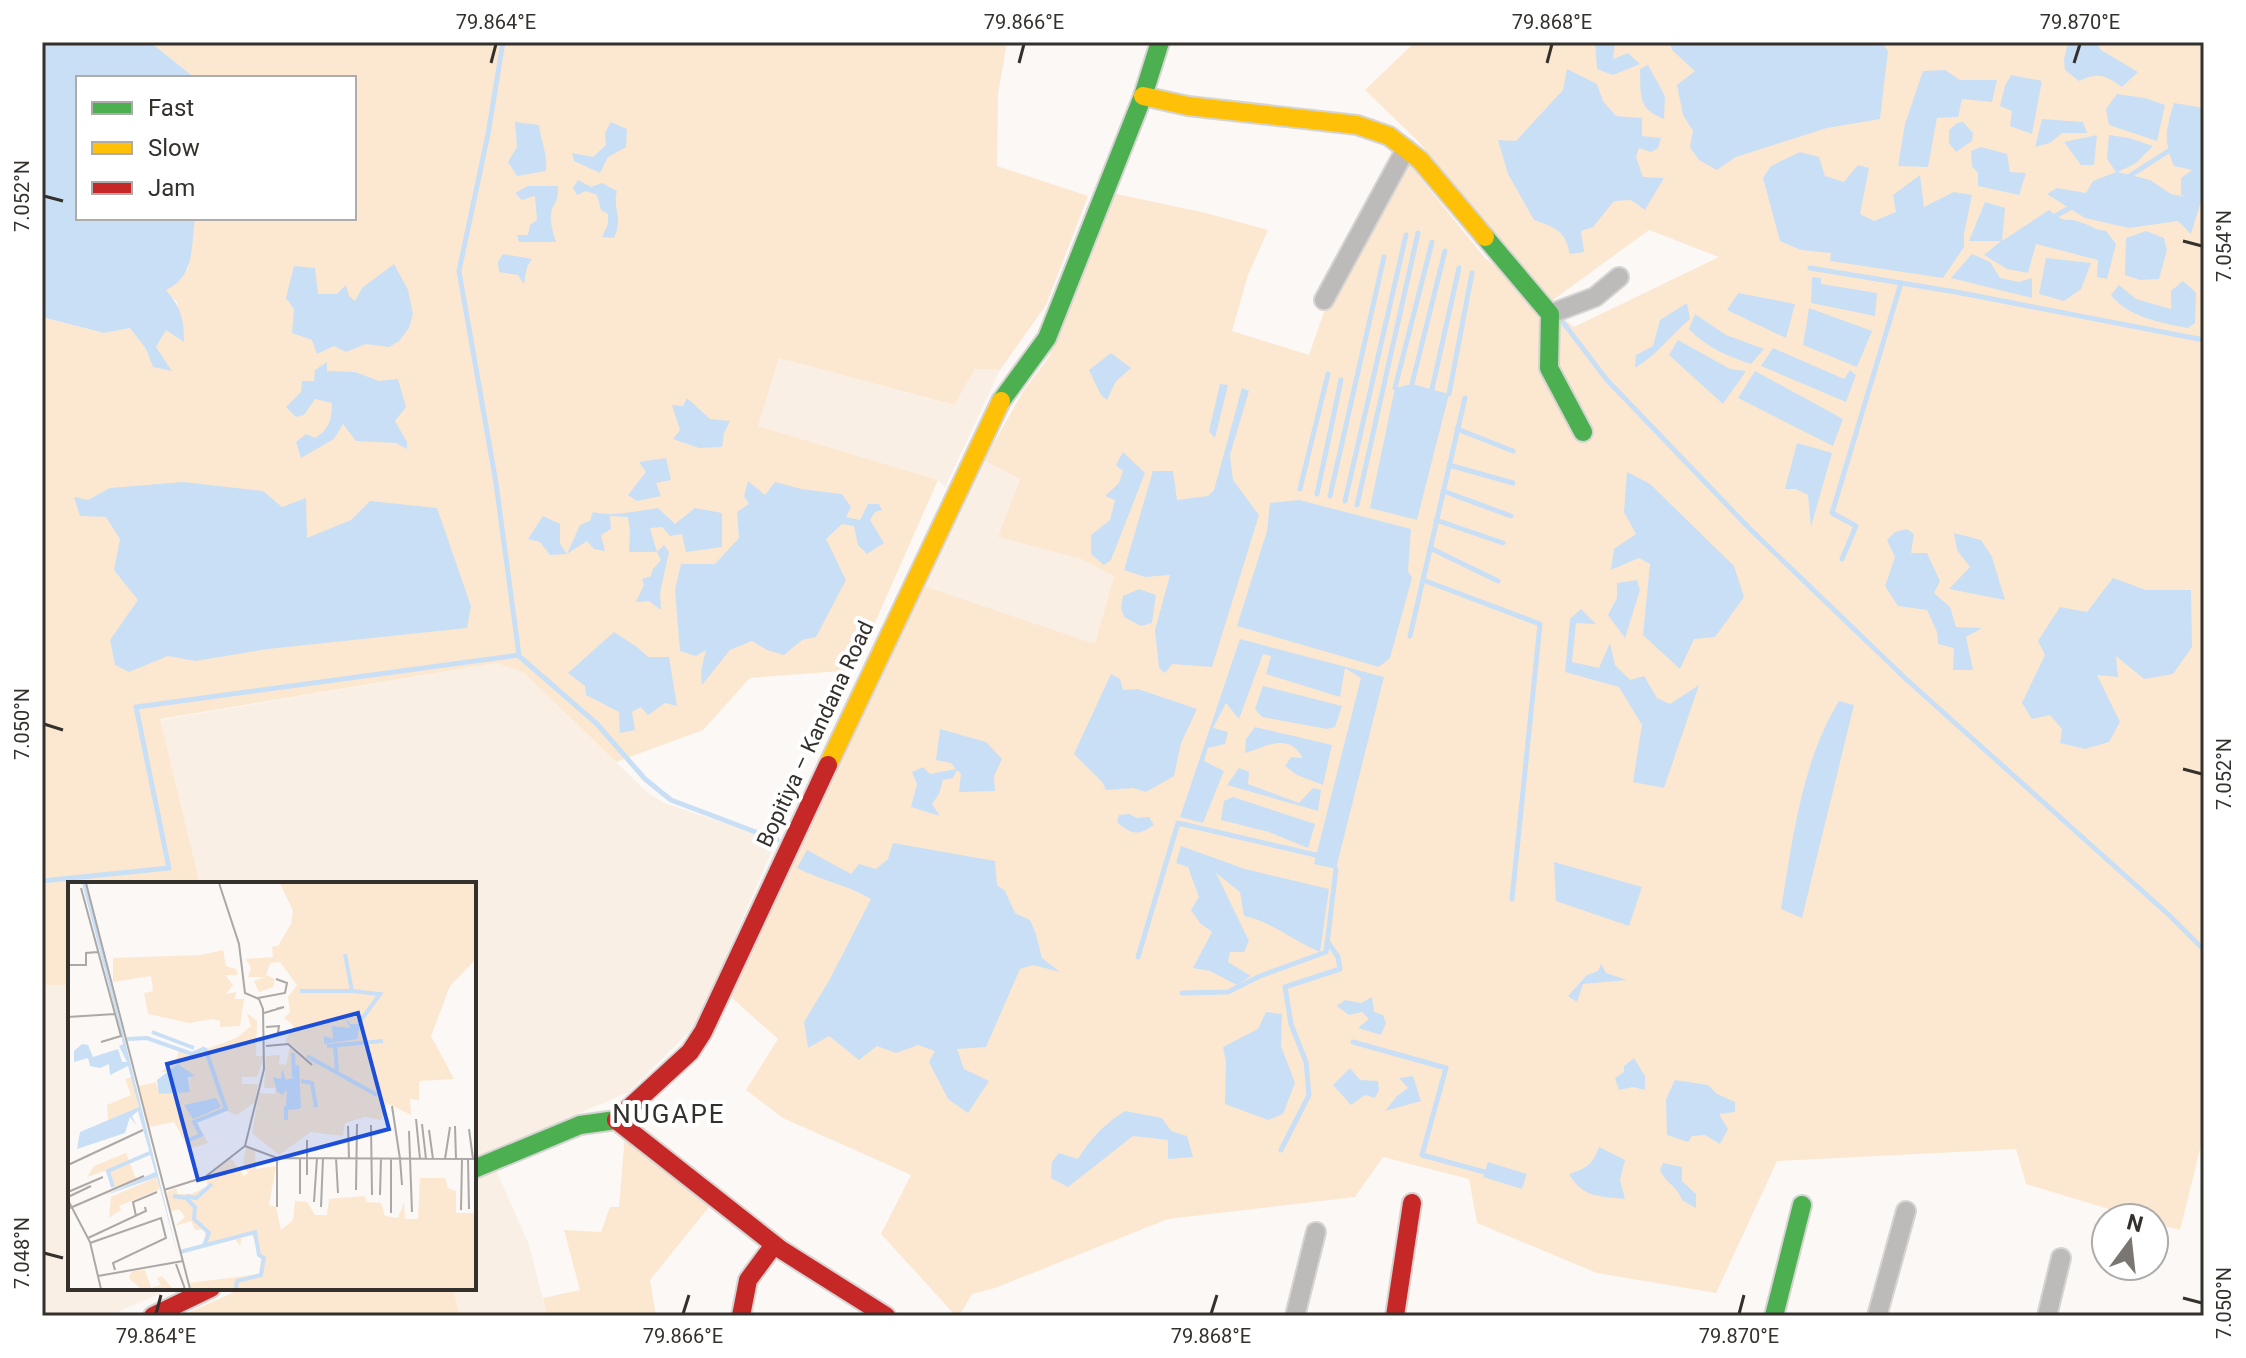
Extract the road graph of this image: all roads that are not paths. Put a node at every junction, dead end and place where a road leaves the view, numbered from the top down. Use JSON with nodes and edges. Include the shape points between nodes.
{"nodes":[{"id":1,"x":1160,"y":42,"type":"edge"},
{"id":2,"x":1143,"y":96,"type":"junction"},
{"id":3,"x":1406,"y":149,"type":"junction"},
{"id":4,"x":1619,"y":277,"type":"dead end"},
{"id":5,"x":1324,"y":300,"type":"dead end"},
{"id":6,"x":1550,"y":314,"type":"junction"},
{"id":7,"x":1583,"y":432,"type":"dead end"},
{"id":8,"x":616,"y":1120,"type":"junction"},
{"id":9,"x":476,"y":1168,"type":"edge"},
{"id":10,"x":1412,"y":1203,"type":"dead end"},
{"id":11,"x":1802,"y":1205,"type":"dead end"},
{"id":12,"x":1906,"y":1211,"type":"dead end"},
{"id":13,"x":1316,"y":1232,"type":"dead end"},
{"id":14,"x":774,"y":1245,"type":"junction"},
{"id":15,"x":2061,"y":1258,"type":"dead end"},
{"id":16,"x":207,"y":1290,"type":"edge"},
{"id":17,"x":153,"y":1316,"type":"edge"},
{"id":18,"x":741,"y":1316,"type":"edge"},
{"id":19,"x":886,"y":1316,"type":"edge"},
{"id":20,"x":1295,"y":1316,"type":"edge"},
{"id":21,"x":1395,"y":1316,"type":"edge"},
{"id":22,"x":1774,"y":1316,"type":"edge"},
{"id":23,"x":1877,"y":1316,"type":"edge"},
{"id":24,"x":2047,"y":1316,"type":"edge"}],
"edges":[{"from":1,"to":2,"type":"main road","name":"Bopitiya – Kandana Road"},
{"from":2,"to":3,"type":"main road","via":[[1357,125],[1389,136]]},
{"from":2,"to":8,"type":"main road","name":"Bopitiya – Kandana Road","via":[[1047,338],[995,410],[703,1032],[690,1052]]},
{"from":3,"to":5,"type":"street"},
{"from":3,"to":6,"type":"main road"},
{"from":4,"to":6,"type":"street","via":[[1595,297]]},
{"from":6,"to":7,"type":"main road","via":[[1549,368]]},
{"from":8,"to":9,"type":"main road","via":[[580,1125]]},
{"from":8,"to":14,"type":"main road"},
{"from":10,"to":21,"type":"main road"},
{"from":11,"to":22,"type":"main road"},
{"from":12,"to":23,"type":"street"},
{"from":13,"to":20,"type":"street"},
{"from":14,"to":18,"type":"main road","via":[[748,1280]]},
{"from":14,"to":19,"type":"main road"},
{"from":15,"to":24,"type":"street"},
{"from":16,"to":17,"type":"main road"}]}
